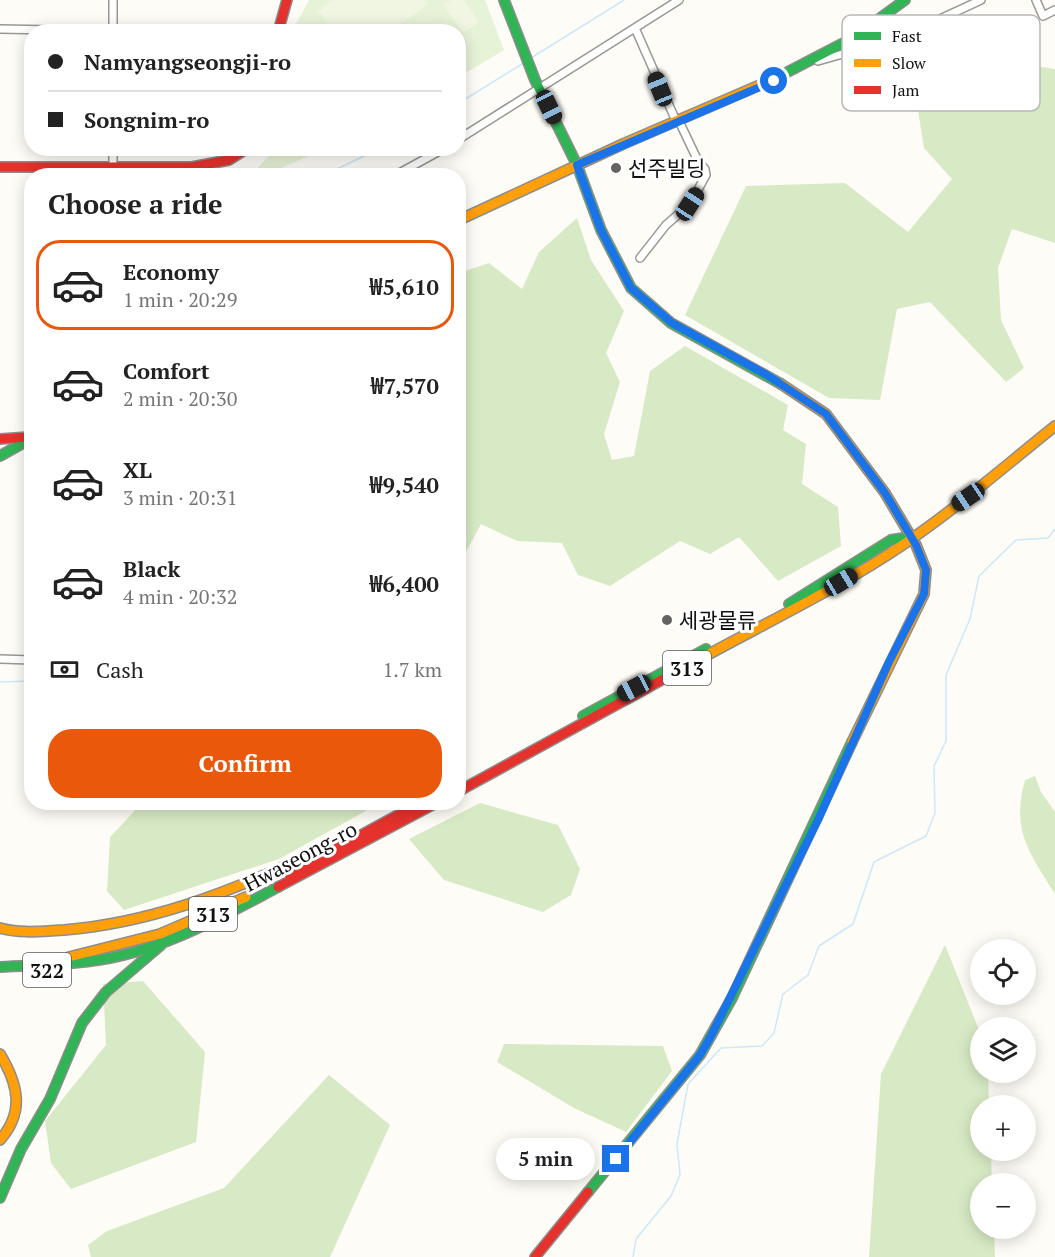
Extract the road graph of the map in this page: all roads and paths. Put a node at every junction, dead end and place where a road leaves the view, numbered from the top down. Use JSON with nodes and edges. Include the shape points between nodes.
{"nodes":[{"id":1,"x":113,"y":0,"type":"edge"},
{"id":2,"x":286,"y":0,"type":"edge"},
{"id":3,"x":504,"y":0,"type":"edge"},
{"id":4,"x":679,"y":0,"type":"edge"},
{"id":5,"x":905,"y":0,"type":"edge"},
{"id":6,"x":981,"y":0,"type":"edge"},
{"id":7,"x":1036,"y":0,"type":"edge"},
{"id":8,"x":1055,"y":10,"type":"edge"},
{"id":9,"x":889,"y":15,"type":"edge"},
{"id":10,"x":949,"y":15,"type":"edge"},
{"id":11,"x":113,"y":24,"type":"edge"},
{"id":12,"x":280,"y":24,"type":"edge"},
{"id":13,"x":635,"y":28,"type":"junction"},
{"id":14,"x":0,"y":29,"type":"edge"},
{"id":15,"x":24,"y":29,"type":"edge"},
{"id":16,"x":842,"y":45,"type":"edge"},
{"id":17,"x":842,"y":54,"type":"edge"},
{"id":18,"x":810,"y":63,"type":"junction"},
{"id":19,"x":537,"y":84,"type":"junction"},
{"id":20,"x":677,"y":120,"type":"junction"},
{"id":21,"x":466,"y":135,"type":"edge"},
{"id":22,"x":238,"y":156,"type":"edge"},
{"id":23,"x":430,"y":156,"type":"edge"},
{"id":24,"x":577,"y":165,"type":"junction"},
{"id":25,"x":0,"y":167,"type":"edge"},
{"id":26,"x":24,"y":168,"type":"edge"},
{"id":27,"x":176,"y":168,"type":"edge"},
{"id":28,"x":409,"y":168,"type":"edge"},
{"id":29,"x":466,"y":217,"type":"edge"},
{"id":30,"x":640,"y":258,"type":"dead end"},
{"id":31,"x":1055,"y":426,"type":"edge"},
{"id":32,"x":24,"y":438,"type":"edge"},
{"id":33,"x":0,"y":439,"type":"edge"},
{"id":34,"x":24,"y":442,"type":"edge"},
{"id":35,"x":0,"y":456,"type":"edge"},
{"id":36,"x":910,"y":536,"type":"junction"},
{"id":37,"x":0,"y":660,"type":"edge"},
{"id":38,"x":24,"y":660,"type":"edge"},
{"id":39,"x":466,"y":779,"type":"edge"},
{"id":40,"x":466,"y":787,"type":"edge"},
{"id":41,"x":407,"y":810,"type":"joint"},
{"id":42,"x":423,"y":810,"type":"edge"},
{"id":43,"x":0,"y":928,"type":"edge"},
{"id":44,"x":166,"y":941,"type":"junction"},
{"id":45,"x":0,"y":960,"type":"edge"},
{"id":46,"x":93,"y":961,"type":"junction"},
{"id":47,"x":0,"y":967,"type":"edge"},
{"id":48,"x":0,"y":973,"type":"edge"},
{"id":49,"x":0,"y":1054,"type":"edge"},
{"id":50,"x":0,"y":1140,"type":"edge"},
{"id":51,"x":0,"y":1198,"type":"edge"},
{"id":52,"x":536,"y":1257,"type":"edge"}],
"edges":[{"from":1,"to":11,"type":"street"},
{"from":2,"to":12,"type":"main road"},
{"from":3,"to":19,"type":"main road"},
{"from":4,"to":13,"type":"street"},
{"from":5,"to":9,"type":"main road"},
{"from":6,"to":10,"type":"street"},
{"from":7,"to":8,"type":"street","via":[[1043,16]]},
{"from":13,"to":19,"type":"street"},
{"from":13,"to":20,"type":"street"},
{"from":14,"to":15,"type":"street"},
{"from":16,"to":18,"type":"main road"},
{"from":17,"to":18,"type":"street"},
{"from":18,"to":20,"type":"main road"},
{"from":19,"to":21,"type":"street"},
{"from":19,"to":24,"type":"main road"},
{"from":20,"to":24,"type":"main road"},
{"from":20,"to":30,"type":"street","via":[[706,175],[690,204],[666,225]]},
{"from":22,"to":27,"type":"main road","via":[[220,164]]},
{"from":23,"to":28,"type":"street"},
{"from":24,"to":29,"type":"main road"},
{"from":24,"to":36,"type":"main road","via":[[601,230],[631,288],[672,323],[767,375],[826,414],[864,462]]},
{"from":25,"to":26,"type":"main road"},
{"from":31,"to":36,"type":"main road","via":[[968,497]]},
{"from":32,"to":33,"type":"main road"},
{"from":34,"to":35,"type":"main road"},
{"from":36,"to":39,"type":"main road","number":"313","via":[[891,540],[792,603]]},
{"from":36,"to":40,"type":"main road","number":"313","via":[[807,602]]},
{"from":36,"to":52,"type":"main road","via":[[926,570],[924,594],[732,998],[700,1055]]},
{"from":37,"to":38,"type":"street"},
{"from":41,"to":43,"type":"main road","number":"322","via":[[222,895],[148,920],[99,928],[14,933]]},
{"from":41,"to":45,"type":"main road","name":"Hwaseong-ro","number":"313","via":[[203,920],[135,945],[70,957]]},
{"from":42,"to":44,"type":"main road","name":"Hwaseong-ro","number":"313","via":[[231,914]]},
{"from":44,"to":46,"type":"main road","name":"Hwaseong-ro","number":"313"},
{"from":44,"to":51,"type":"main road","via":[[106,992],[82,1023],[50,1099],[21,1149]]},
{"from":46,"to":47,"type":"main road","name":"Hwaseong-ro","number":"313"},
{"from":46,"to":48,"type":"main road","number":"322","via":[[71,968]]},
{"from":49,"to":50,"type":"main road","via":[[10,1070],[18,1100],[15,1120]]}]}
